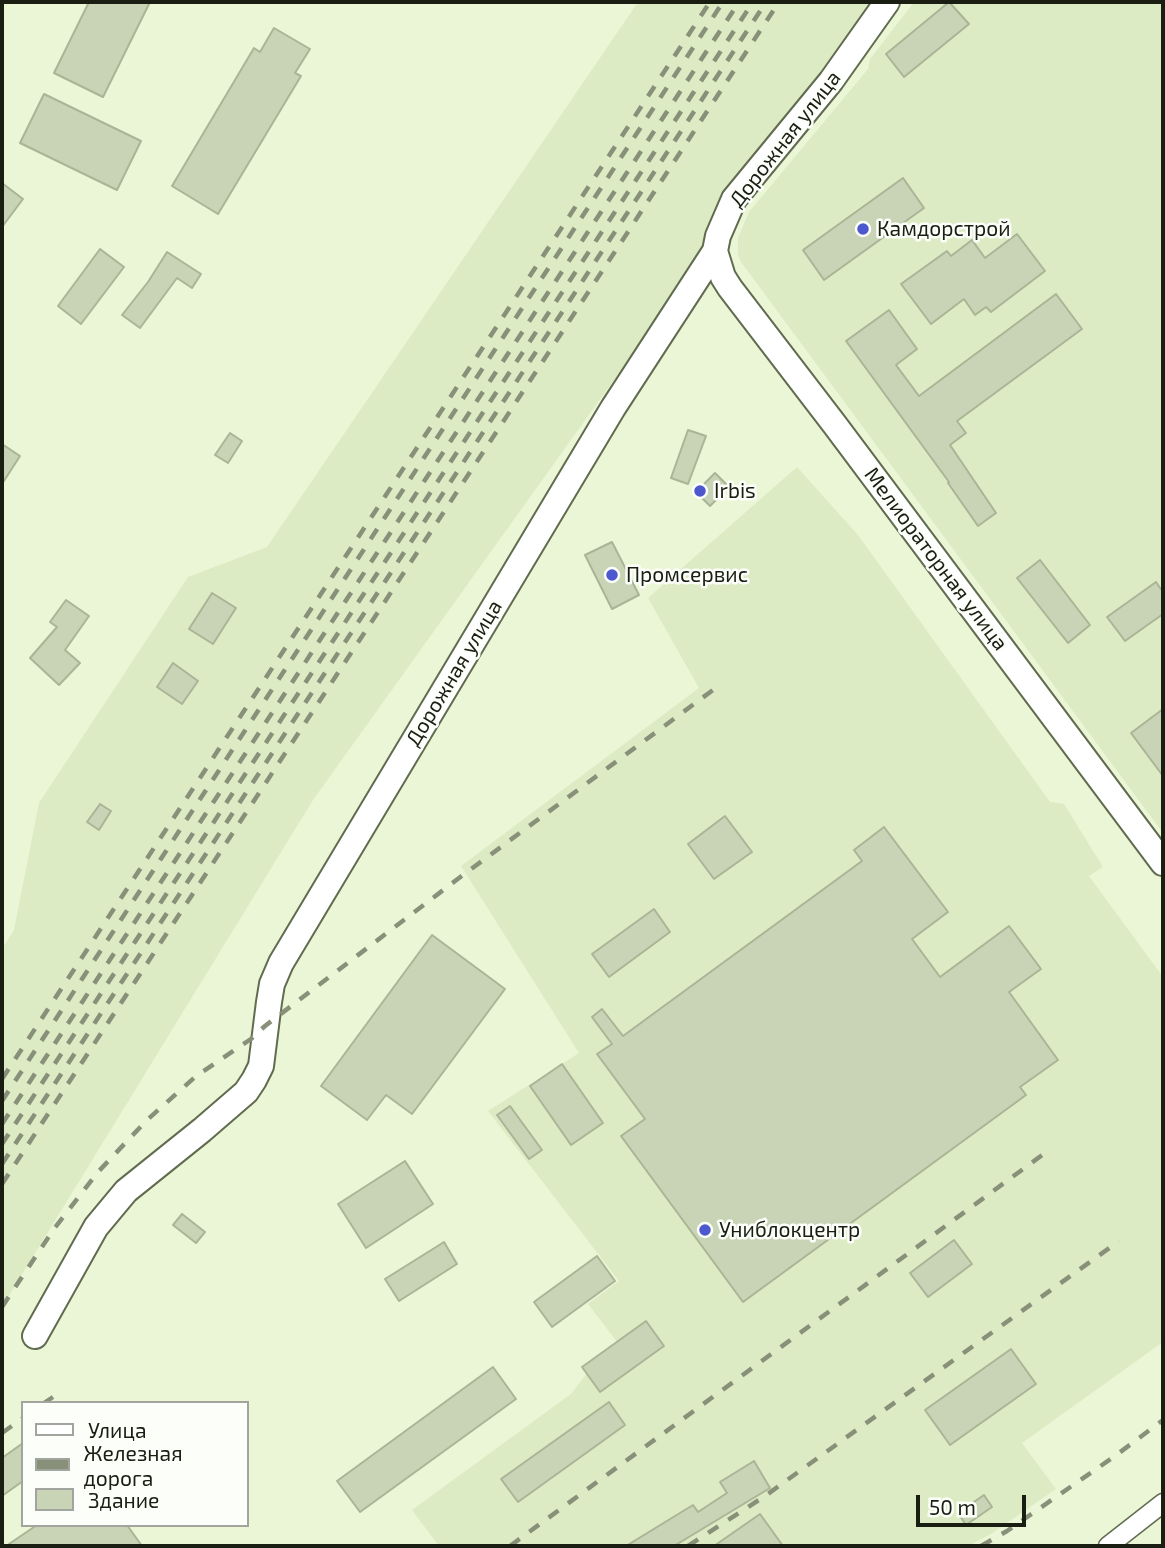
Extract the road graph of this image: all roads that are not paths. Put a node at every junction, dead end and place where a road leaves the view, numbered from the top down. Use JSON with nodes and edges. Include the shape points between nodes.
{"nodes":[{"id":1,"x":887,"y":2,"type":"edge"},
{"id":2,"x":715,"y":251,"type":"junction"},
{"id":3,"x":1163,"y":863,"type":"edge"},
{"id":4,"x":35,"y":1336,"type":"dead end"},
{"id":5,"x":1163,"y":1503,"type":"edge"},
{"id":6,"x":1108,"y":1546,"type":"edge"}],
"edges":[{"from":1,"to":2,"type":"street","name":"Дорожная улица","via":[[831,81],[734,199]]},
{"from":2,"to":3,"type":"street","name":"Мелиораторная улица","via":[[730,289]]},
{"from":2,"to":4,"type":"street","name":"Дорожная улица","via":[[613,408],[281,963],[272,984],[261,1066],[254,1080],[246,1092],[126,1191],[96,1227]]},
{"from":5,"to":6,"type":"street"}]}
